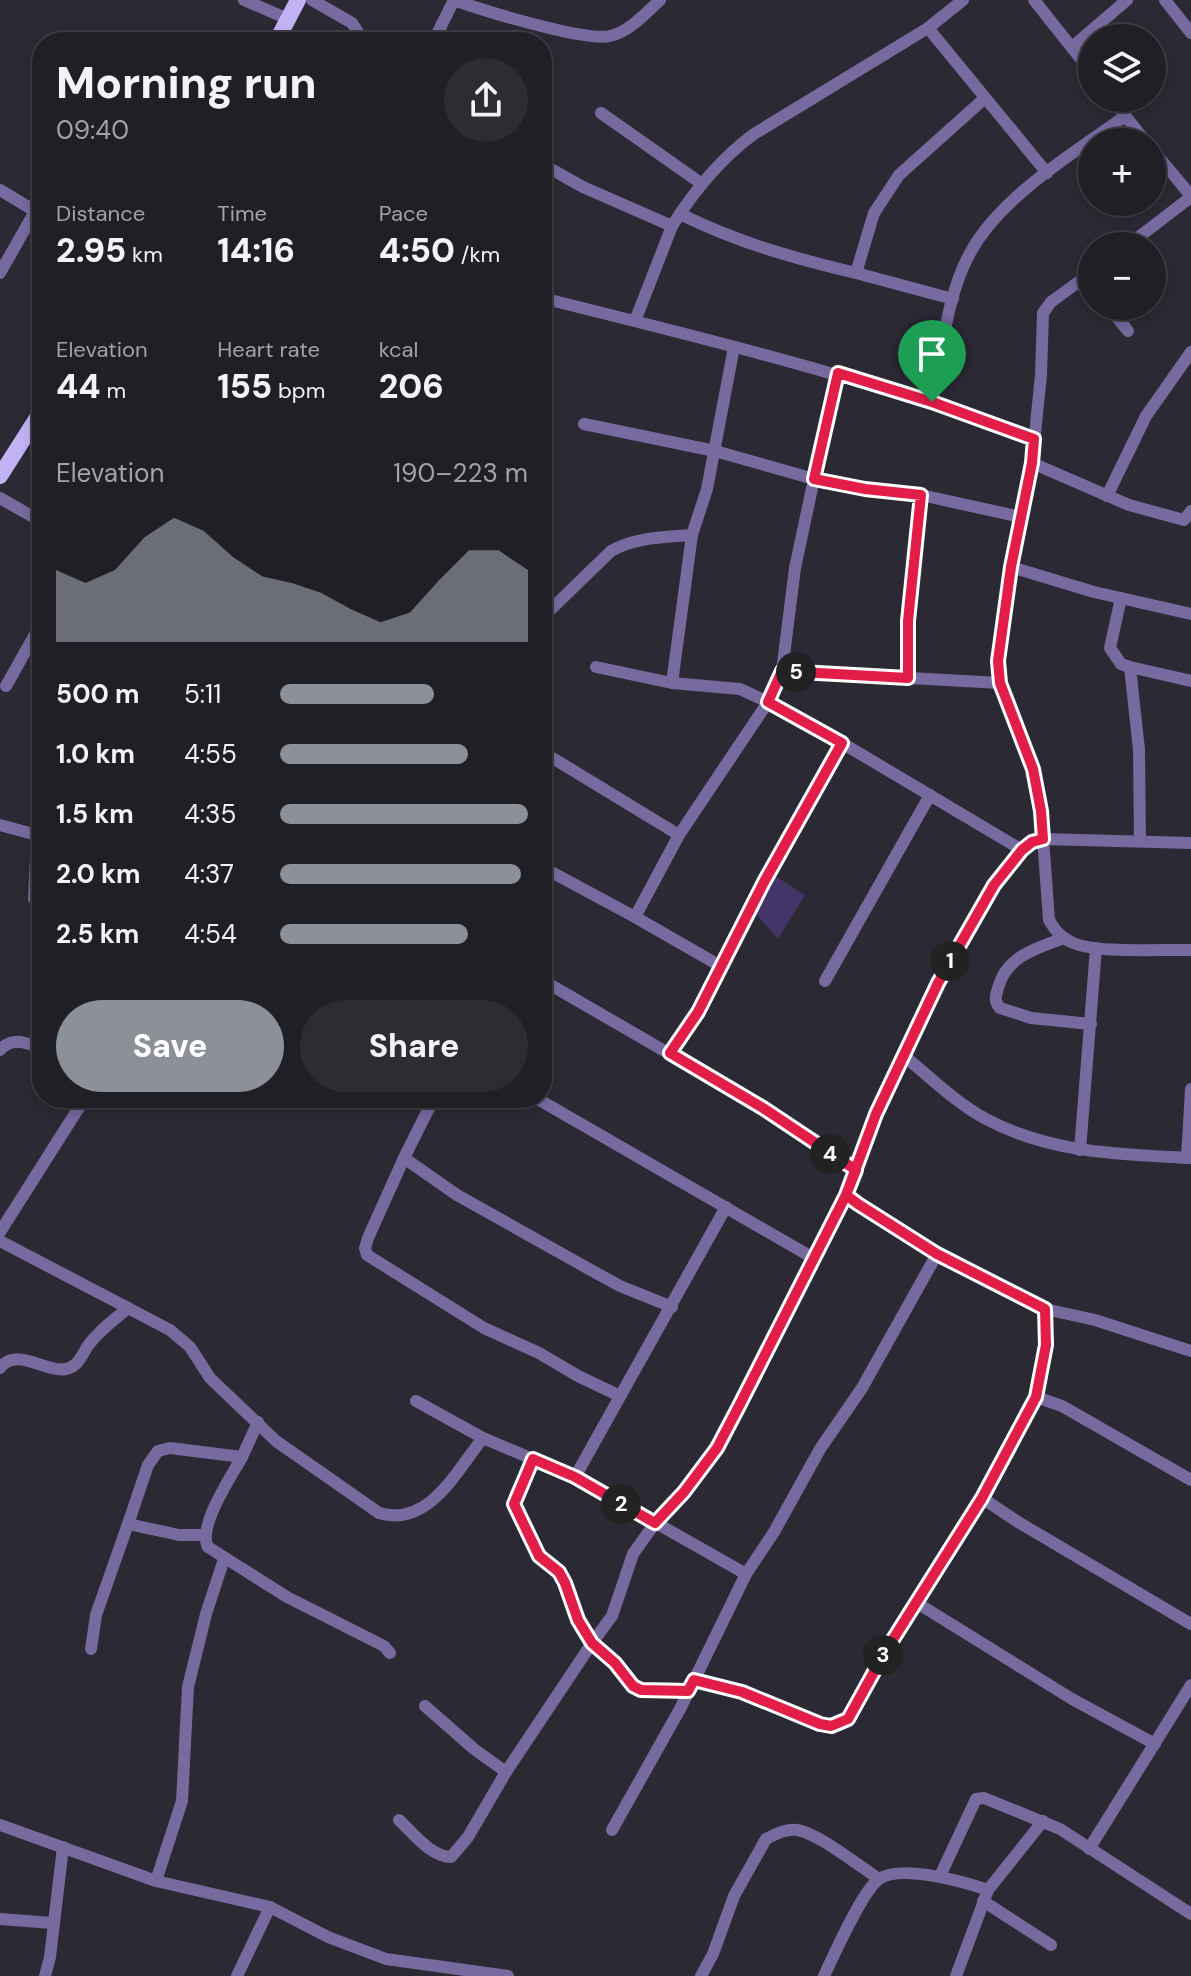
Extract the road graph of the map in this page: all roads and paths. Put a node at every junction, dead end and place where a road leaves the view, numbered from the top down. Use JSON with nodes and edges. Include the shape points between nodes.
{"nodes":[{"id":1,"x":244,"y":0,"type":"edge"},
{"id":2,"x":298,"y":0,"type":"edge"},
{"id":3,"x":312,"y":0,"type":"edge"},
{"id":4,"x":454,"y":0,"type":"edge"},
{"id":5,"x":660,"y":0,"type":"edge"},
{"id":6,"x":963,"y":0,"type":"edge"},
{"id":7,"x":1034,"y":0,"type":"edge"},
{"id":8,"x":1127,"y":0,"type":"edge"},
{"id":9,"x":1165,"y":0,"type":"edge"},
{"id":10,"x":288,"y":19,"type":"junction"},
{"id":11,"x":928,"y":28,"type":"junction"},
{"id":12,"x":281,"y":32,"type":"edge"},
{"id":13,"x":358,"y":32,"type":"edge"},
{"id":14,"x":438,"y":32,"type":"edge"},
{"id":15,"x":1191,"y":33,"type":"edge"},
{"id":16,"x":1072,"y":47,"type":"junction"},
{"id":17,"x":1078,"y":55,"type":"edge"},
{"id":18,"x":985,"y":98,"type":"junction"},
{"id":19,"x":1122,"y":112,"type":"edge"},
{"id":20,"x":601,"y":113,"type":"dead end"},
{"id":21,"x":1125,"y":116,"type":"junction"},
{"id":22,"x":1135,"y":128,"type":"edge"},
{"id":23,"x":1166,"y":166,"type":"edge"},
{"id":24,"x":552,"y":170,"type":"edge"},
{"id":25,"x":1047,"y":173,"type":"junction"},
{"id":26,"x":702,"y":184,"type":"junction"},
{"id":27,"x":0,"y":190,"type":"edge"},
{"id":28,"x":1191,"y":196,"type":"edge"},
{"id":29,"x":32,"y":209,"type":"edge"},
{"id":30,"x":680,"y":214,"type":"junction"},
{"id":31,"x":32,"y":216,"type":"edge"},
{"id":32,"x":672,"y":226,"type":"junction"},
{"id":33,"x":1145,"y":232,"type":"edge"},
{"id":34,"x":0,"y":273,"type":"edge"},
{"id":35,"x":856,"y":273,"type":"junction"},
{"id":36,"x":1078,"y":286,"type":"edge"},
{"id":37,"x":953,"y":299,"type":"junction"},
{"id":38,"x":552,"y":300,"type":"edge"},
{"id":39,"x":1119,"y":320,"type":"edge"},
{"id":40,"x":635,"y":321,"type":"junction"},
{"id":41,"x":1128,"y":331,"type":"dead end"},
{"id":42,"x":734,"y":347,"type":"junction"},
{"id":43,"x":1191,"y":352,"type":"edge"},
{"id":44,"x":838,"y":373,"type":"junction"},
{"id":45,"x":932,"y":402,"type":"junction"},
{"id":46,"x":584,"y":424,"type":"dead end"},
{"id":47,"x":32,"y":426,"type":"edge"},
{"id":48,"x":1034,"y":439,"type":"junction"},
{"id":49,"x":715,"y":451,"type":"junction"},
{"id":50,"x":1032,"y":463,"type":"junction"},
{"id":51,"x":0,"y":476,"type":"edge"},
{"id":52,"x":814,"y":479,"type":"junction"},
{"id":53,"x":921,"y":495,"type":"junction"},
{"id":54,"x":1107,"y":496,"type":"junction"},
{"id":55,"x":0,"y":498,"type":"edge"},
{"id":56,"x":32,"y":516,"type":"edge"},
{"id":57,"x":1021,"y":517,"type":"junction"},
{"id":58,"x":1189,"y":518,"type":"edge"},
{"id":59,"x":692,"y":535,"type":"junction"},
{"id":60,"x":1011,"y":567,"type":"junction"},
{"id":61,"x":1121,"y":598,"type":"junction"},
{"id":62,"x":552,"y":608,"type":"edge"},
{"id":63,"x":1191,"y":614,"type":"edge"},
{"id":64,"x":32,"y":643,"type":"edge"},
{"id":65,"x":596,"y":667,"type":"dead end"},
{"id":66,"x":1130,"y":667,"type":"junction"},
{"id":67,"x":782,"y":671,"type":"junction"},
{"id":68,"x":908,"y":678,"type":"junction"},
{"id":69,"x":1191,"y":681,"type":"edge"},
{"id":70,"x":672,"y":683,"type":"junction"},
{"id":71,"x":1000,"y":683,"type":"junction"},
{"id":72,"x":6,"y":686,"type":"dead end"},
{"id":73,"x":768,"y":702,"type":"junction"},
{"id":74,"x":842,"y":743,"type":"junction"},
{"id":75,"x":552,"y":758,"type":"edge"},
{"id":76,"x":930,"y":795,"type":"junction"},
{"id":77,"x":0,"y":825,"type":"edge"},
{"id":78,"x":32,"y":834,"type":"edge"},
{"id":79,"x":679,"y":835,"type":"junction"},
{"id":80,"x":1043,"y":839,"type":"junction"},
{"id":81,"x":1140,"y":841,"type":"junction"},
{"id":82,"x":1191,"y":843,"type":"edge"},
{"id":83,"x":1022,"y":850,"type":"junction"},
{"id":84,"x":552,"y":872,"type":"edge"},
{"id":85,"x":635,"y":917,"type":"junction"},
{"id":86,"x":1064,"y":938,"type":"junction"},
{"id":87,"x":1096,"y":948,"type":"junction"},
{"id":88,"x":1191,"y":950,"type":"edge"},
{"id":89,"x":722,"y":967,"type":"junction"},
{"id":90,"x":825,"y":981,"type":"dead end"},
{"id":91,"x":552,"y":986,"type":"edge"},
{"id":92,"x":1091,"y":1024,"type":"junction"},
{"id":93,"x":32,"y":1045,"type":"edge"},
{"id":94,"x":0,"y":1050,"type":"edge"},
{"id":95,"x":670,"y":1053,"type":"junction"},
{"id":96,"x":903,"y":1055,"type":"junction"},
{"id":97,"x":1191,"y":1089,"type":"edge"},
{"id":98,"x":552,"y":1107,"type":"edge"},
{"id":99,"x":79,"y":1108,"type":"edge"},
{"id":100,"x":429,"y":1108,"type":"edge"},
{"id":101,"x":1080,"y":1150,"type":"junction"},
{"id":102,"x":404,"y":1158,"type":"junction"},
{"id":103,"x":1189,"y":1158,"type":"edge"},
{"id":104,"x":856,"y":1170,"type":"junction"},
{"id":105,"x":846,"y":1195,"type":"junction"},
{"id":106,"x":726,"y":1207,"type":"junction"},
{"id":107,"x":0,"y":1232,"type":"edge"},
{"id":108,"x":0,"y":1241,"type":"edge"},
{"id":109,"x":937,"y":1254,"type":"junction"},
{"id":110,"x":815,"y":1259,"type":"junction"},
{"id":111,"x":672,"y":1307,"type":"junction"},
{"id":112,"x":128,"y":1308,"type":"junction"},
{"id":113,"x":1045,"y":1309,"type":"junction"},
{"id":114,"x":1191,"y":1351,"type":"edge"},
{"id":115,"x":0,"y":1368,"type":"edge"},
{"id":116,"x":620,"y":1396,"type":"junction"},
{"id":117,"x":1036,"y":1397,"type":"junction"},
{"id":118,"x":416,"y":1401,"type":"dead end"},
{"id":119,"x":258,"y":1422,"type":"junction"},
{"id":120,"x":483,"y":1438,"type":"junction"},
{"id":121,"x":242,"y":1457,"type":"junction"},
{"id":122,"x":533,"y":1459,"type":"junction"},
{"id":123,"x":575,"y":1477,"type":"junction"},
{"id":124,"x":1191,"y":1480,"type":"edge"},
{"id":125,"x":982,"y":1498,"type":"junction"},
{"id":126,"x":655,"y":1523,"type":"junction"},
{"id":127,"x":128,"y":1524,"type":"junction"},
{"id":128,"x":204,"y":1535,"type":"junction"},
{"id":129,"x":224,"y":1559,"type":"junction"},
{"id":130,"x":746,"y":1574,"type":"junction"},
{"id":131,"x":917,"y":1603,"type":"junction"},
{"id":132,"x":1191,"y":1624,"type":"edge"},
{"id":133,"x":592,"y":1643,"type":"junction"},
{"id":134,"x":91,"y":1649,"type":"dead end"},
{"id":135,"x":390,"y":1653,"type":"dead end"},
{"id":136,"x":1191,"y":1685,"type":"edge"},
{"id":137,"x":691,"y":1686,"type":"junction"},
{"id":138,"x":425,"y":1706,"type":"dead end"},
{"id":139,"x":1155,"y":1744,"type":"junction"},
{"id":140,"x":506,"y":1772,"type":"junction"},
{"id":141,"x":399,"y":1820,"type":"dead end"},
{"id":142,"x":1043,"y":1821,"type":"junction"},
{"id":143,"x":0,"y":1825,"type":"edge"},
{"id":144,"x":612,"y":1830,"type":"dead end"},
{"id":145,"x":63,"y":1847,"type":"junction"},
{"id":146,"x":1089,"y":1849,"type":"junction"},
{"id":147,"x":940,"y":1876,"type":"junction"},
{"id":148,"x":879,"y":1879,"type":"junction"},
{"id":149,"x":156,"y":1881,"type":"junction"},
{"id":150,"x":986,"y":1896,"type":"junction"},
{"id":151,"x":270,"y":1907,"type":"junction"},
{"id":152,"x":1191,"y":1914,"type":"edge"},
{"id":153,"x":0,"y":1919,"type":"edge"},
{"id":154,"x":52,"y":1923,"type":"junction"},
{"id":155,"x":1051,"y":1945,"type":"dead end"},
{"id":156,"x":445,"y":1971,"type":"edge"},
{"id":157,"x":45,"y":1976,"type":"edge"},
{"id":158,"x":237,"y":1976,"type":"edge"},
{"id":159,"x":508,"y":1976,"type":"edge"},
{"id":160,"x":701,"y":1976,"type":"edge"},
{"id":161,"x":824,"y":1976,"type":"edge"},
{"id":162,"x":956,"y":1976,"type":"edge"}],
"edges":[{"from":1,"to":10,"type":"street"},
{"from":2,"to":10,"type":"main road"},
{"from":3,"to":13,"type":"street","via":[[352,23]]},
{"from":4,"to":5,"type":"street","via":[[556,29],[608,37]]},
{"from":4,"to":14,"type":"street"},
{"from":6,"to":11,"type":"street"},
{"from":7,"to":16,"type":"street"},
{"from":8,"to":16,"type":"street"},
{"from":9,"to":15,"type":"street"},
{"from":10,"to":12,"type":"main road"},
{"from":11,"to":18,"type":"street"},
{"from":11,"to":26,"type":"street","via":[[754,134]]},
{"from":16,"to":17,"type":"street"},
{"from":18,"to":25,"type":"street"},
{"from":18,"to":35,"type":"street","via":[[899,175],[874,213]]},
{"from":19,"to":21,"type":"street"},
{"from":20,"to":26,"type":"street"},
{"from":21,"to":22,"type":"street"},
{"from":21,"to":25,"type":"street"},
{"from":23,"to":28,"type":"street"},
{"from":24,"to":32,"type":"street"},
{"from":25,"to":37,"type":"street","via":[[986,228],[968,256]]},
{"from":26,"to":30,"type":"street"},
{"from":27,"to":29,"type":"street"},
{"from":28,"to":33,"type":"street"},
{"from":30,"to":32,"type":"street"},
{"from":30,"to":35,"type":"street","via":[[766,251]]},
{"from":31,"to":34,"type":"street"},
{"from":32,"to":40,"type":"street"},
{"from":35,"to":37,"type":"street"},
{"from":36,"to":48,"type":"street","via":[[1043,313]]},
{"from":37,"to":45,"type":"street"},
{"from":38,"to":40,"type":"street"},
{"from":39,"to":41,"type":"street"},
{"from":40,"to":42,"type":"street"},
{"from":42,"to":44,"type":"street"},
{"from":42,"to":49,"type":"street"},
{"from":43,"to":54,"type":"street","via":[[1146,416]]},
{"from":44,"to":45,"type":"street"},
{"from":44,"to":52,"type":"street"},
{"from":45,"to":48,"type":"street"},
{"from":46,"to":49,"type":"street"},
{"from":47,"to":51,"type":"main road"},
{"from":48,"to":50,"type":"street"},
{"from":49,"to":52,"type":"street"},
{"from":49,"to":59,"type":"street"},
{"from":50,"to":54,"type":"street"},
{"from":50,"to":57,"type":"street"},
{"from":52,"to":53,"type":"street"},
{"from":52,"to":67,"type":"street","via":[[795,568]]},
{"from":53,"to":57,"type":"street"},
{"from":53,"to":68,"type":"street","via":[[908,621]]},
{"from":54,"to":58,"type":"street"},
{"from":55,"to":56,"type":"street"},
{"from":57,"to":60,"type":"street"},
{"from":59,"to":62,"type":"street","via":[[622,545]]},
{"from":59,"to":70,"type":"street"},
{"from":60,"to":61,"type":"street"},
{"from":60,"to":71,"type":"street","via":[[999,645]]},
{"from":61,"to":63,"type":"street"},
{"from":61,"to":66,"type":"street","via":[[1110,648],[1113,657]]},
{"from":64,"to":72,"type":"street"},
{"from":65,"to":70,"type":"street"},
{"from":66,"to":69,"type":"street"},
{"from":66,"to":81,"type":"street","via":[[1139,750]]},
{"from":67,"to":68,"type":"street"},
{"from":67,"to":73,"type":"street"},
{"from":68,"to":71,"type":"street"},
{"from":70,"to":73,"type":"street","via":[[740,689]]},
{"from":71,"to":80,"type":"street","via":[[1033,769]]},
{"from":73,"to":74,"type":"street"},
{"from":73,"to":79,"type":"street"},
{"from":74,"to":76,"type":"street"},
{"from":74,"to":89,"type":"street"},
{"from":75,"to":79,"type":"street"},
{"from":76,"to":83,"type":"street"},
{"from":76,"to":90,"type":"street"},
{"from":77,"to":78,"type":"street"},
{"from":79,"to":85,"type":"street"},
{"from":80,"to":81,"type":"street"},
{"from":80,"to":83,"type":"street"},
{"from":80,"to":86,"type":"street","via":[[1049,920]]},
{"from":81,"to":82,"type":"street"},
{"from":83,"to":96,"type":"street","via":[[994,885]]},
{"from":84,"to":85,"type":"street"},
{"from":85,"to":89,"type":"street"},
{"from":86,"to":87,"type":"street"},
{"from":86,"to":92,"type":"street","via":[[1004,969],[994,998],[1000,1008],[1031,1018]]},
{"from":87,"to":88,"type":"street"},
{"from":87,"to":92,"type":"street"},
{"from":89,"to":95,"type":"street"},
{"from":91,"to":95,"type":"street"},
{"from":92,"to":101,"type":"street"},
{"from":93,"to":94,"type":"street","via":[[17,1040]]},
{"from":95,"to":104,"type":"street"},
{"from":96,"to":101,"type":"street","via":[[986,1119]]},
{"from":96,"to":104,"type":"street"},
{"from":97,"to":103,"type":"street"},
{"from":98,"to":106,"type":"street"},
{"from":99,"to":107,"type":"street"},
{"from":100,"to":102,"type":"street"},
{"from":101,"to":103,"type":"street"},
{"from":102,"to":111,"type":"street","via":[[457,1195],[589,1269]]},
{"from":102,"to":116,"type":"street","via":[[368,1238],[367,1255],[484,1328]]},
{"from":104,"to":105,"type":"street"},
{"from":105,"to":109,"type":"street"},
{"from":105,"to":110,"type":"street"},
{"from":106,"to":110,"type":"street"},
{"from":106,"to":111,"type":"street"},
{"from":108,"to":112,"type":"street"},
{"from":109,"to":113,"type":"street"},
{"from":109,"to":130,"type":"street","via":[[862,1388]]},
{"from":110,"to":126,"type":"street","via":[[717,1448]]},
{"from":111,"to":116,"type":"street"},
{"from":112,"to":115,"type":"street","via":[[71,1368],[11,1360]]},
{"from":112,"to":119,"type":"street","via":[[190,1347],[210,1378]]},
{"from":113,"to":114,"type":"street"},
{"from":113,"to":117,"type":"street","via":[[1046,1345]]},
{"from":116,"to":123,"type":"street"},
{"from":117,"to":124,"type":"street","via":[[1062,1406]]},
{"from":117,"to":125,"type":"street"},
{"from":118,"to":120,"type":"street"},
{"from":119,"to":120,"type":"street","via":[[297,1457],[388,1516],[400,1516],[437,1497]]},
{"from":119,"to":121,"type":"street"},
{"from":120,"to":122,"type":"street"},
{"from":121,"to":127,"type":"street","via":[[158,1451]]},
{"from":121,"to":128,"type":"street"},
{"from":122,"to":123,"type":"street"},
{"from":122,"to":133,"type":"street","via":[[515,1496],[515,1508],[539,1556],[559,1572]]},
{"from":123,"to":126,"type":"street"},
{"from":125,"to":131,"type":"street"},
{"from":125,"to":132,"type":"street"},
{"from":126,"to":130,"type":"street"},
{"from":126,"to":133,"type":"street","via":[[625,1570],[612,1616]]},
{"from":127,"to":128,"type":"street"},
{"from":127,"to":134,"type":"street","via":[[96,1615]]},
{"from":128,"to":129,"type":"street","via":[[208,1547]]},
{"from":129,"to":135,"type":"street"},
{"from":129,"to":149,"type":"street","via":[[188,1687],[182,1801]]},
{"from":130,"to":137,"type":"street"},
{"from":131,"to":137,"type":"street","via":[[848,1719],[838,1725],[808,1721],[742,1692]]},
{"from":131,"to":139,"type":"street"},
{"from":133,"to":137,"type":"street","via":[[641,1690]]},
{"from":133,"to":140,"type":"street"},
{"from":136,"to":139,"type":"street"},
{"from":137,"to":144,"type":"street"},
{"from":138,"to":140,"type":"street"},
{"from":139,"to":146,"type":"street"},
{"from":140,"to":141,"type":"street","via":[[451,1857],[435,1851]]},
{"from":142,"to":146,"type":"street"},
{"from":142,"to":147,"type":"street","via":[[976,1799]]},
{"from":142,"to":150,"type":"street"},
{"from":143,"to":145,"type":"street"},
{"from":145,"to":149,"type":"street"},
{"from":145,"to":154,"type":"street"},
{"from":146,"to":152,"type":"street"},
{"from":147,"to":148,"type":"street"},
{"from":147,"to":150,"type":"street"},
{"from":148,"to":160,"type":"street","via":[[810,1834],[794,1829],[775,1834],[766,1839],[734,1896]]},
{"from":148,"to":161,"type":"street"},
{"from":149,"to":151,"type":"street"},
{"from":150,"to":155,"type":"street"},
{"from":150,"to":162,"type":"street"},
{"from":151,"to":156,"type":"street","via":[[362,1952]]},
{"from":151,"to":158,"type":"street"},
{"from":153,"to":154,"type":"street"},
{"from":154,"to":157,"type":"street"},
{"from":156,"to":159,"type":"street"}]}
